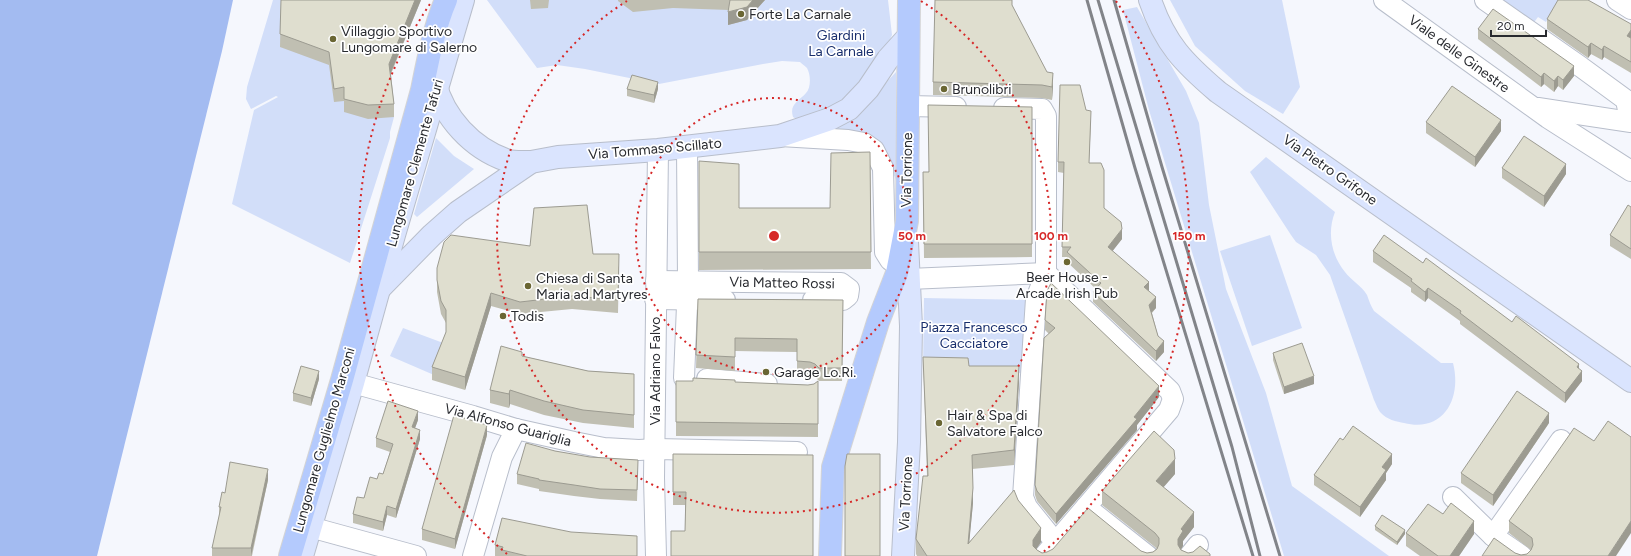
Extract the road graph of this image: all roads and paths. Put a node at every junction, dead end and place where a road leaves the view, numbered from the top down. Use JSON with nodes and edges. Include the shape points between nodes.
{"nodes":[{"id":1,"x":446,"y":0,"type":"edge"},
{"id":2,"x":452,"y":0,"type":"edge"},
{"id":3,"x":463,"y":0,"type":"edge"},
{"id":4,"x":909,"y":0,"type":"edge"},
{"id":5,"x":1150,"y":0,"type":"edge"},
{"id":6,"x":1384,"y":0,"type":"edge"},
{"id":7,"x":1485,"y":0,"type":"edge"},
{"id":8,"x":1617,"y":0,"type":"edge"},
{"id":9,"x":1631,"y":9,"type":"edge"},
{"id":10,"x":907,"y":38,"type":"junction"},
{"id":11,"x":437,"y":88,"type":"junction"},
{"id":12,"x":908,"y":106,"type":"junction"},
{"id":13,"x":1534,"y":108,"type":"junction"},
{"id":14,"x":1631,"y":126,"type":"edge"},
{"id":15,"x":780,"y":136,"type":"junction"},
{"id":16,"x":687,"y":147,"type":"junction"},
{"id":17,"x":658,"y":150,"type":"junction"},
{"id":18,"x":531,"y":162,"type":"junction"},
{"id":19,"x":1631,"y":171,"type":"edge"},
{"id":20,"x":904,"y":273,"type":"junction"},
{"id":21,"x":1046,"y":273,"type":"junction"},
{"id":22,"x":378,"y":290,"type":"junction"},
{"id":23,"x":656,"y":290,"type":"junction"},
{"id":24,"x":687,"y":290,"type":"junction"},
{"id":25,"x":1537,"y":316,"type":"junction"},
{"id":26,"x":363,"y":325,"type":"junction"},
{"id":27,"x":655,"y":378,"type":"junction"},
{"id":28,"x":684,"y":378,"type":"junction"},
{"id":29,"x":348,"y":381,"type":"junction"},
{"id":30,"x":1631,"y":381,"type":"edge"},
{"id":31,"x":786,"y":385,"type":"edge"},
{"id":32,"x":1631,"y":398,"type":"edge"},
{"id":33,"x":516,"y":429,"type":"junction"},
{"id":34,"x":1561,"y":440,"type":"dead end"},
{"id":35,"x":656,"y":449,"type":"junction"},
{"id":36,"x":797,"y":452,"type":"dead end"},
{"id":37,"x":1454,"y":497,"type":"dead end"},
{"id":38,"x":1086,"y":507,"type":"junction"},
{"id":39,"x":305,"y":526,"type":"junction"},
{"id":40,"x":1493,"y":536,"type":"junction"},
{"id":41,"x":1050,"y":549,"type":"edge"},
{"id":42,"x":290,"y":556,"type":"edge"},
{"id":43,"x":302,"y":556,"type":"edge"},
{"id":44,"x":416,"y":556,"type":"edge"},
{"id":45,"x":473,"y":556,"type":"edge"},
{"id":46,"x":656,"y":556,"type":"edge"},
{"id":47,"x":830,"y":556,"type":"edge"},
{"id":48,"x":903,"y":556,"type":"edge"},
{"id":49,"x":1148,"y":556,"type":"edge"},
{"id":50,"x":1522,"y":556,"type":"edge"}],
"edges":[{"from":1,"to":26,"type":"main road","name":"Lungomare Clemente Tafuri","via":[[433,41]]},
{"from":2,"to":11,"type":"street","name":"Via Tommaso Scillato","via":[[434,74]]},
{"from":3,"to":11,"type":"street","name":"Lungomare Clemente Tafuri"},
{"from":4,"to":10,"type":"main road","name":"Via Torrione"},
{"from":5,"to":25,"type":"street","name":"Via Pietro Grifone","via":[[1167,39],[1178,54],[1218,92]]},
{"from":6,"to":13,"type":"street","name":"Viale delle Ginestre"},
{"from":7,"to":14,"type":"street","name":"Viale delle Ginestre","via":[[1626,100]]},
{"from":8,"to":9,"type":"street"},
{"from":10,"to":12,"type":"main road","name":"Via Torrione"},
{"from":10,"to":15,"type":"street","name":"Via Tommaso Scillato","via":[[888,59],[868,89],[849,109],[830,119]]},
{"from":11,"to":18,"type":"street","name":"Via Tommaso Scillato","via":[[449,115],[471,140],[507,160]]},
{"from":11,"to":22,"type":"street","name":"Lungomare Clemente Tafuri"},
{"from":12,"to":20,"type":"main road","name":"Via Torrione"},
{"from":12,"to":21,"type":"street","via":[[1042,109],[1046,116]]},
{"from":13,"to":14,"type":"street","name":"Viale delle Ginestre","via":[[1584,115]]},
{"from":13,"to":19,"type":"street","name":"Viale delle Ginestre"},
{"from":15,"to":16,"type":"street","name":"Via Tommaso Scillato"},
{"from":15,"to":20,"type":"street","name":"Via Tommaso Scillato","via":[[848,140],[864,143],[874,150],[883,168],[885,252]]},
{"from":16,"to":17,"type":"street","name":"Via Tommaso Scillato"},
{"from":16,"to":24,"type":"street"},
{"from":17,"to":18,"type":"street","name":"Via Tommaso Scillato","via":[[558,157]]},
{"from":17,"to":23,"type":"street","name":"Via Adriano Falvo"},
{"from":18,"to":22,"type":"street","name":"Via Tommaso Scillato","via":[[458,212]]},
{"from":20,"to":21,"type":"street"},
{"from":20,"to":47,"type":"main road","name":"Via Torrione","via":[[893,286],[878,322],[833,467]]},
{"from":20,"to":48,"type":"street","name":"Via Torrione","via":[[911,326],[909,442]]},
{"from":21,"to":38,"type":"street","via":[[1170,391],[1173,399],[1169,410]]},
{"from":21,"to":41,"type":"street","via":[[1036,299],[1023,497]]},
{"from":22,"to":26,"type":"street","name":"Lungomare Clemente Tafuri"},
{"from":23,"to":24,"type":"street","name":"Via Matteo Rossi"},
{"from":23,"to":27,"type":"street","name":"Via Adriano Falvo"},
{"from":24,"to":24,"type":"street","name":"Via Matteo Rossi","via":[[838,301],[846,299],[849,292],[841,283]]},
{"from":24,"to":28,"type":"street"},
{"from":25,"to":30,"type":"street","name":"Via Pietro Grifone"},
{"from":25,"to":32,"type":"street","name":"Via Pietro Grifone"},
{"from":26,"to":29,"type":"main road","name":"Lungomare Guglielmo Marconi"},
{"from":27,"to":28,"type":"street"},
{"from":27,"to":35,"type":"street","name":"Via Adriano Falvo"},
{"from":28,"to":31,"type":"street"},
{"from":29,"to":33,"type":"street","name":"Via Alfonso Guariglia"},
{"from":29,"to":39,"type":"main road","name":"Lungomare Guglielmo Marconi"},
{"from":33,"to":35,"type":"street","name":"Via Alfonso Guariglia","via":[[604,448]]},
{"from":33,"to":45,"type":"street","via":[[502,457]]},
{"from":34,"to":40,"type":"street"},
{"from":35,"to":36,"type":"street","name":"Via Alfonso Guariglia"},
{"from":35,"to":46,"type":"street","name":"Via Adriano Falvo"},
{"from":37,"to":40,"type":"street"},
{"from":38,"to":41,"type":"street"},
{"from":38,"to":49,"type":"street"},
{"from":39,"to":42,"type":"main road","name":"Lungomare Guglielmo Marconi"},
{"from":39,"to":43,"type":"street","name":"Lungomare Guglielmo Marconi"},
{"from":39,"to":44,"type":"street"},
{"from":40,"to":50,"type":"street"}]}
